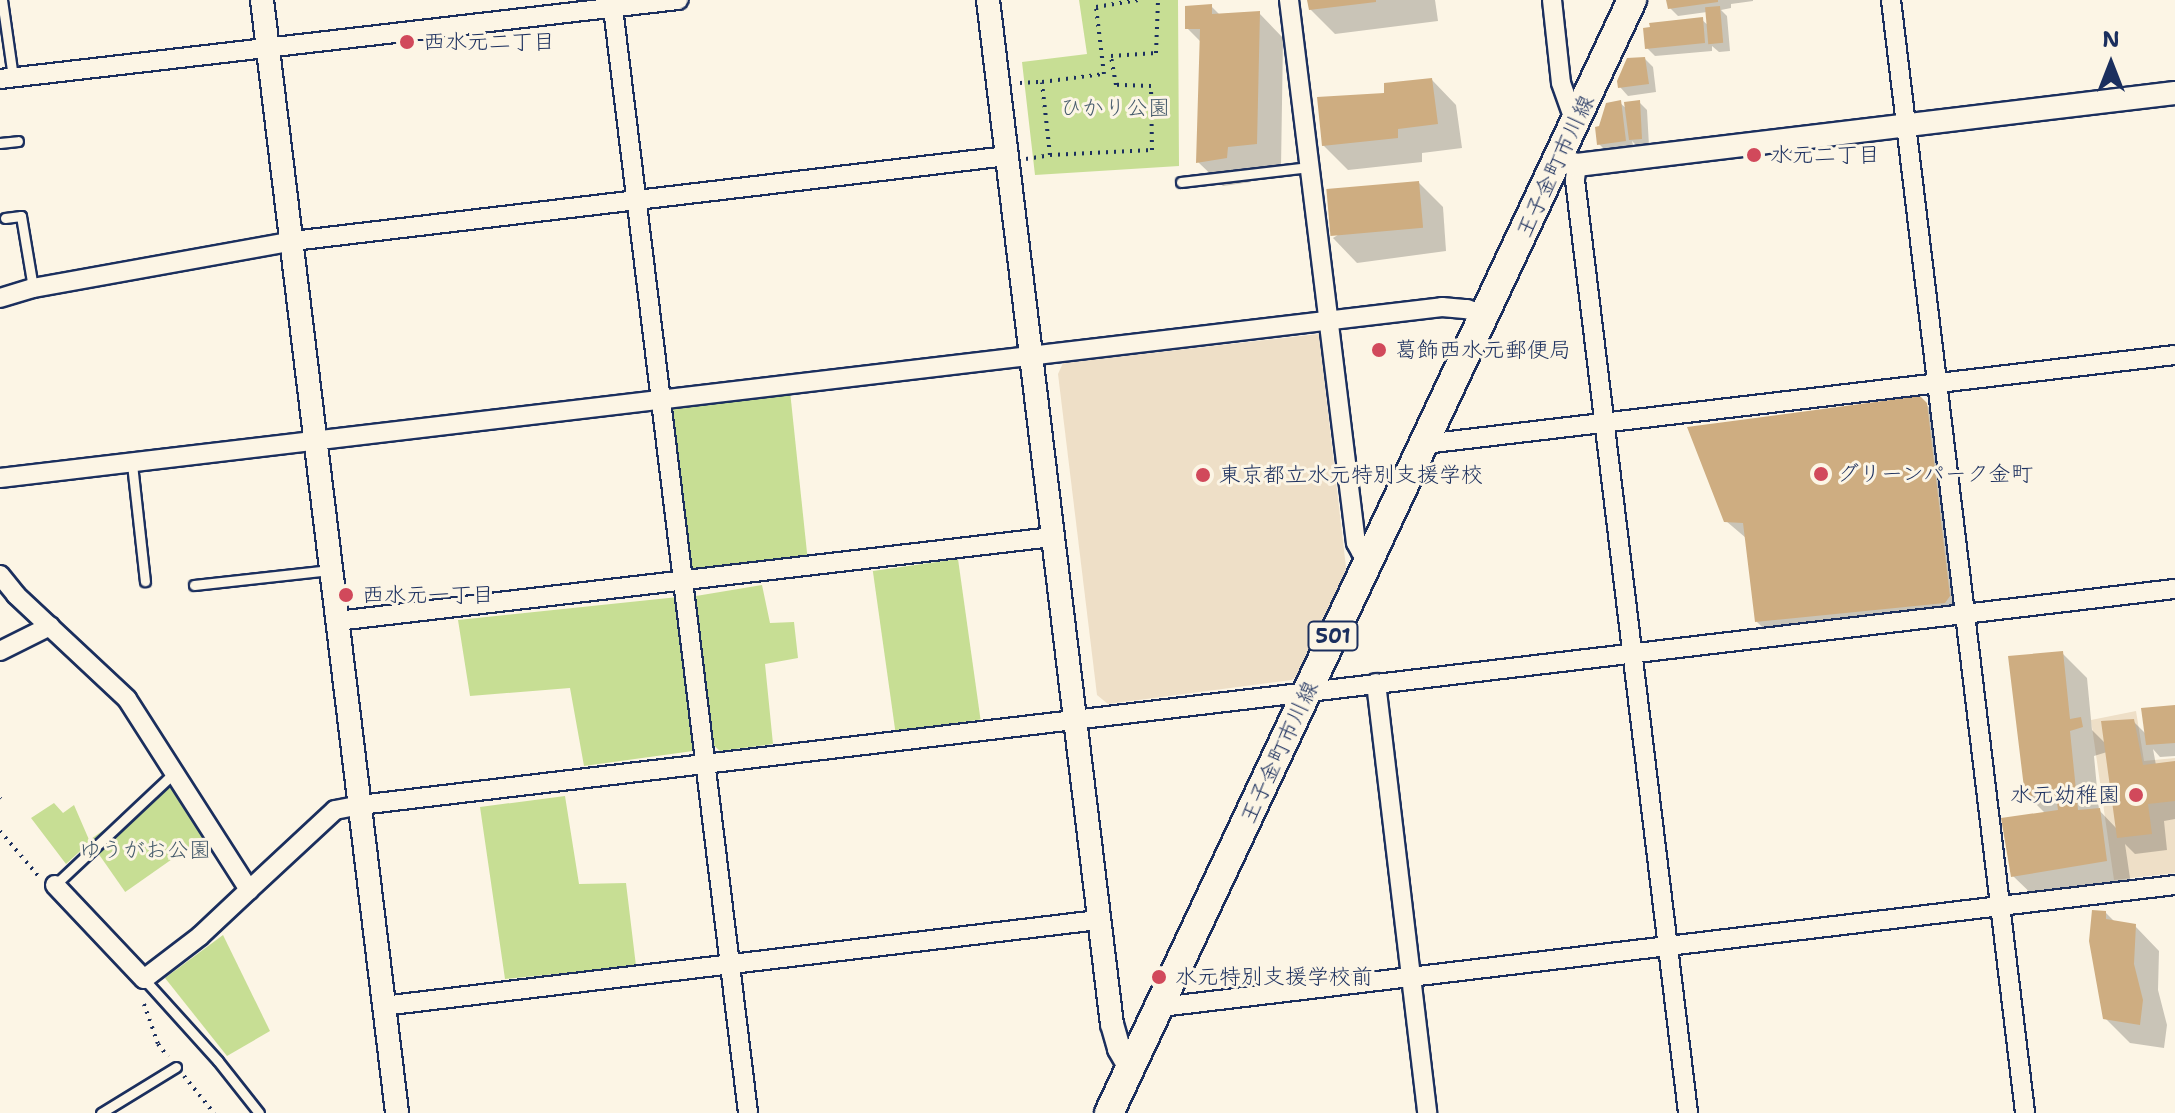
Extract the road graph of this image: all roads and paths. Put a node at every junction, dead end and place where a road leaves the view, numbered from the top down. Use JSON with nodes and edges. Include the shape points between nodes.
{"nodes":[{"id":1,"x":2,"y":0,"type":"edge"},
{"id":2,"x":262,"y":0,"type":"edge"},
{"id":3,"x":678,"y":0,"type":"edge"},
{"id":4,"x":988,"y":0,"type":"edge"},
{"id":5,"x":1138,"y":0,"type":"edge"},
{"id":6,"x":1158,"y":0,"type":"edge"},
{"id":7,"x":1289,"y":0,"type":"edge"},
{"id":8,"x":1552,"y":0,"type":"edge"},
{"id":9,"x":1632,"y":0,"type":"edge"},
{"id":10,"x":1891,"y":0,"type":"edge"},
{"id":11,"x":613,"y":4,"type":"edge"},
{"id":12,"x":268,"y":48,"type":"junction"},
{"id":13,"x":7,"y":78,"type":"edge"},
{"id":14,"x":2175,"y":93,"type":"edge"},
{"id":15,"x":1575,"y":122,"type":"junction"},
{"id":16,"x":1906,"y":125,"type":"junction"},
{"id":17,"x":18,"y":141,"type":"dead end"},
{"id":18,"x":0,"y":143,"type":"edge"},
{"id":19,"x":1050,"y":155,"type":"junction"},
{"id":20,"x":1007,"y":159,"type":"junction"},
{"id":21,"x":1567,"y":162,"type":"junction"},
{"id":22,"x":1309,"y":167,"type":"junction"},
{"id":23,"x":1181,"y":182,"type":"dead end"},
{"id":24,"x":637,"y":199,"type":"junction"},
{"id":25,"x":5,"y":218,"type":"dead end"},
{"id":26,"x":293,"y":241,"type":"junction"},
{"id":27,"x":33,"y":288,"type":"junction"},
{"id":28,"x":0,"y":298,"type":"edge"},
{"id":29,"x":1485,"y":316,"type":"junction"},
{"id":30,"x":1328,"y":320,"type":"junction"},
{"id":31,"x":2175,"y":355,"type":"edge"},
{"id":32,"x":1032,"y":356,"type":"junction"},
{"id":33,"x":1936,"y":383,"type":"junction"},
{"id":34,"x":660,"y":399,"type":"junction"},
{"id":35,"x":1606,"y":424,"type":"junction"},
{"id":36,"x":316,"y":439,"type":"junction"},
{"id":37,"x":1425,"y":444,"type":"junction"},
{"id":38,"x":132,"y":464,"type":"junction"},
{"id":39,"x":0,"y":478,"type":"edge"},
{"id":40,"x":1052,"y":537,"type":"junction"},
{"id":41,"x":1373,"y":557,"type":"junction"},
{"id":42,"x":330,"y":570,"type":"junction"},
{"id":43,"x":0,"y":575,"type":"edge"},
{"id":44,"x":683,"y":579,"type":"junction"},
{"id":45,"x":145,"y":581,"type":"dead end"},
{"id":46,"x":194,"y":585,"type":"dead end"},
{"id":47,"x":2175,"y":589,"type":"edge"},
{"id":48,"x":1964,"y":613,"type":"junction"},
{"id":49,"x":337,"y":621,"type":"junction"},
{"id":50,"x":50,"y":626,"type":"junction"},
{"id":51,"x":0,"y":651,"type":"edge"},
{"id":52,"x":1633,"y":651,"type":"junction"},
{"id":53,"x":1376,"y":683,"type":"junction"},
{"id":54,"x":1306,"y":690,"type":"junction"},
{"id":55,"x":1076,"y":719,"type":"junction"},
{"id":56,"x":705,"y":762,"type":"junction"},
{"id":57,"x":174,"y":773,"type":"junction"},
{"id":58,"x":360,"y":805,"type":"junction"},
{"id":59,"x":0,"y":831,"type":"edge"},
{"id":60,"x":55,"y":885,"type":"junction"},
{"id":61,"x":2175,"y":885,"type":"edge"},
{"id":62,"x":249,"y":890,"type":"junction"},
{"id":63,"x":1999,"y":906,"type":"junction"},
{"id":64,"x":1098,"y":920,"type":"junction"},
{"id":65,"x":1667,"y":946,"type":"junction"},
{"id":66,"x":729,"y":963,"type":"junction"},
{"id":67,"x":1412,"y":978,"type":"junction"},
{"id":68,"x":143,"y":987,"type":"junction"},
{"id":69,"x":383,"y":1006,"type":"junction"},
{"id":70,"x":1161,"y":1007,"type":"junction"},
{"id":71,"x":176,"y":1067,"type":"junction"},
{"id":72,"x":1131,"y":1070,"type":"junction"},
{"id":73,"x":101,"y":1113,"type":"edge"},
{"id":74,"x":214,"y":1113,"type":"edge"},
{"id":75,"x":259,"y":1113,"type":"edge"},
{"id":76,"x":397,"y":1113,"type":"edge"},
{"id":77,"x":748,"y":1113,"type":"edge"},
{"id":78,"x":1109,"y":1113,"type":"edge"},
{"id":79,"x":1427,"y":1113,"type":"edge"},
{"id":80,"x":1688,"y":1113,"type":"edge"},
{"id":81,"x":2025,"y":1113,"type":"edge"}],
"edges":[{"from":1,"to":13,"type":"lane"},
{"from":2,"to":12,"type":"street"},
{"from":3,"to":11,"type":"street"},
{"from":4,"to":20,"type":"street"},
{"from":5,"to":19,"type":"path","via":[[1096,7],[1104,74],[1042,82]]},
{"from":6,"to":19,"type":"path","via":[[1156,53],[1111,56],[1116,85],[1151,86],[1152,150]]},
{"from":7,"to":22,"type":"street"},
{"from":8,"to":15,"type":"street","via":[[1561,83]]},
{"from":9,"to":15,"type":"main road","name":"王子金町市川線","number":"501"},
{"from":10,"to":16,"type":"street"},
{"from":11,"to":12,"type":"street"},
{"from":11,"to":24,"type":"street"},
{"from":12,"to":13,"type":"street"},
{"from":12,"to":26,"type":"street"},
{"from":14,"to":16,"type":"street"},
{"from":15,"to":21,"type":"main road","name":"王子金町市川線","number":"501"},
{"from":16,"to":21,"type":"street"},
{"from":16,"to":33,"type":"street"},
{"from":17,"to":18,"type":"lane"},
{"from":19,"to":20,"type":"path"},
{"from":20,"to":24,"type":"street"},
{"from":20,"to":32,"type":"street"},
{"from":21,"to":29,"type":"main road","name":"王子金町市川線","number":"501"},
{"from":21,"to":35,"type":"street","via":[[1575,180]]},
{"from":22,"to":23,"type":"lane"},
{"from":22,"to":30,"type":"street"},
{"from":24,"to":26,"type":"street"},
{"from":24,"to":34,"type":"street"},
{"from":25,"to":27,"type":"lane","via":[[21,216]]},
{"from":26,"to":27,"type":"street"},
{"from":26,"to":36,"type":"street"},
{"from":27,"to":28,"type":"street"},
{"from":29,"to":30,"type":"street","via":[[1442,307]]},
{"from":29,"to":37,"type":"main road","name":"王子金町市川線","number":"501"},
{"from":30,"to":32,"type":"street"},
{"from":30,"to":41,"type":"street","via":[[1356,543]]},
{"from":31,"to":33,"type":"street"},
{"from":32,"to":34,"type":"street"},
{"from":32,"to":40,"type":"street"},
{"from":33,"to":35,"type":"street"},
{"from":33,"to":48,"type":"street"},
{"from":34,"to":36,"type":"street"},
{"from":34,"to":44,"type":"street"},
{"from":35,"to":37,"type":"street"},
{"from":35,"to":52,"type":"street"},
{"from":36,"to":38,"type":"street"},
{"from":36,"to":42,"type":"street"},
{"from":37,"to":41,"type":"main road","name":"王子金町市川線","number":"501"},
{"from":38,"to":39,"type":"street"},
{"from":38,"to":45,"type":"lane"},
{"from":40,"to":44,"type":"street"},
{"from":40,"to":55,"type":"street"},
{"from":41,"to":54,"type":"main road","name":"王子金町市川線","number":"501"},
{"from":42,"to":46,"type":"lane"},
{"from":42,"to":49,"type":"street"},
{"from":43,"to":50,"type":"street"},
{"from":44,"to":49,"type":"street"},
{"from":44,"to":56,"type":"street"},
{"from":47,"to":48,"type":"street"},
{"from":48,"to":52,"type":"street"},
{"from":48,"to":63,"type":"street"},
{"from":49,"to":58,"type":"street"},
{"from":50,"to":51,"type":"street"},
{"from":50,"to":57,"type":"street","via":[[127,699]]},
{"from":52,"to":53,"type":"street"},
{"from":52,"to":65,"type":"street"},
{"from":53,"to":54,"type":"street"},
{"from":53,"to":67,"type":"street"},
{"from":54,"to":55,"type":"street"},
{"from":54,"to":70,"type":"main road","name":"王子金町市川線","number":"501"},
{"from":55,"to":56,"type":"street"},
{"from":55,"to":64,"type":"street"},
{"from":56,"to":58,"type":"street"},
{"from":56,"to":66,"type":"street"},
{"from":57,"to":60,"type":"lane"},
{"from":57,"to":62,"type":"street"},
{"from":58,"to":62,"type":"street","via":[[335,810]]},
{"from":58,"to":69,"type":"street"},
{"from":59,"to":60,"type":"path","via":[[46,885]]},
{"from":60,"to":68,"type":"street"},
{"from":61,"to":63,"type":"street"},
{"from":62,"to":68,"type":"street"},
{"from":63,"to":65,"type":"street"},
{"from":63,"to":81,"type":"street"},
{"from":64,"to":66,"type":"street"},
{"from":64,"to":72,"type":"street","via":[[1114,1037]]},
{"from":65,"to":67,"type":"street"},
{"from":65,"to":80,"type":"street"},
{"from":66,"to":69,"type":"street"},
{"from":66,"to":77,"type":"street"},
{"from":67,"to":70,"type":"street"},
{"from":67,"to":79,"type":"street"},
{"from":68,"to":71,"type":"path","via":[[158,1044]]},
{"from":68,"to":75,"type":"lane"},
{"from":69,"to":76,"type":"street"},
{"from":70,"to":72,"type":"main road","name":"王子金町市川線","number":"501"},
{"from":71,"to":73,"type":"lane"},
{"from":71,"to":74,"type":"path"},
{"from":72,"to":78,"type":"main road","name":"王子金町市川線","number":"501"}]}
